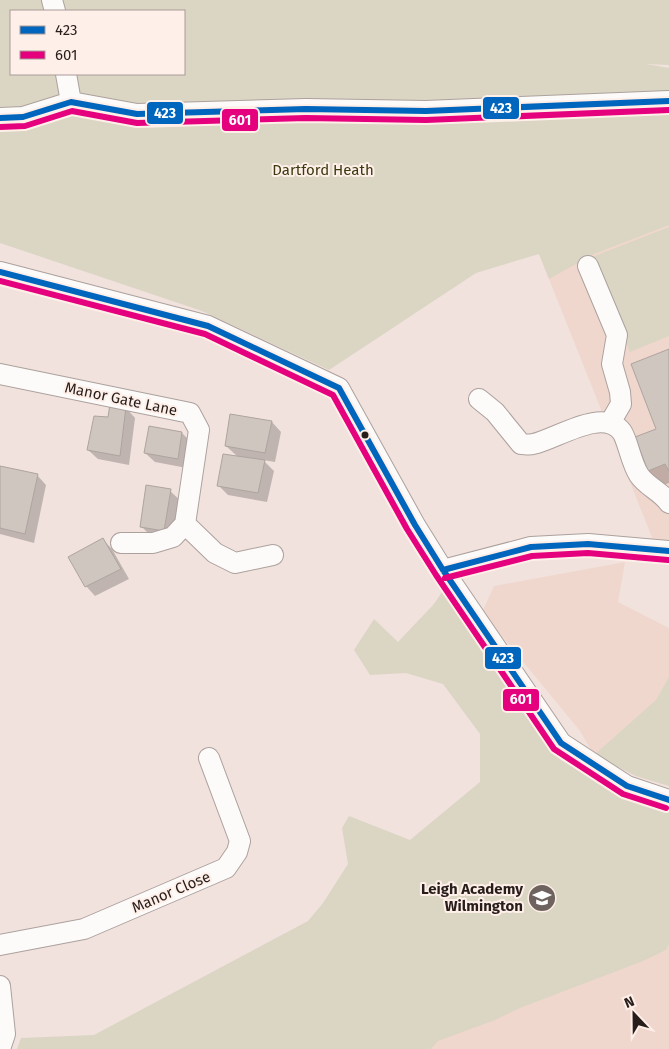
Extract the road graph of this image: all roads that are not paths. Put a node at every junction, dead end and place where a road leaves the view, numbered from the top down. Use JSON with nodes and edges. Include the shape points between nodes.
{"nodes":[{"id":1,"x":66,"y":75,"type":"edge"},
{"id":2,"x":669,"y":101,"type":"edge"},
{"id":3,"x":71,"y":102,"type":"junction"},
{"id":4,"x":0,"y":118,"type":"edge"},
{"id":5,"x":588,"y":266,"type":"dead end"},
{"id":6,"x":0,"y":272,"type":"edge"},
{"id":7,"x":0,"y":374,"type":"edge"},
{"id":8,"x":479,"y":399,"type":"dead end"},
{"id":9,"x":610,"y":423,"type":"junction"},
{"id":10,"x":669,"y":503,"type":"edge"},
{"id":11,"x":185,"y":524,"type":"junction"},
{"id":12,"x":121,"y":543,"type":"dead end"},
{"id":13,"x":669,"y":551,"type":"edge"},
{"id":14,"x":273,"y":555,"type":"dead end"},
{"id":15,"x":443,"y":570,"type":"junction"},
{"id":16,"x":209,"y":758,"type":"dead end"},
{"id":17,"x":669,"y":800,"type":"edge"},
{"id":18,"x":0,"y":945,"type":"edge"},
{"id":19,"x":0,"y":986,"type":"edge"},
{"id":20,"x":0,"y":1049,"type":"edge"}],
"edges":[{"from":1,"to":3,"type":"street"},
{"from":2,"to":3,"type":"street","via":[[426,111],[306,109],[137,114]]},
{"from":3,"to":4,"type":"street","via":[[23,117]]},
{"from":5,"to":9,"type":"street","via":[[617,335],[612,364],[621,404]]},
{"from":6,"to":15,"type":"street","via":[[208,326],[339,388]]},
{"from":7,"to":11,"type":"street","name":"Manor Gate Lane","via":[[190,413],[199,430]]},
{"from":8,"to":9,"type":"street","via":[[495,412],[521,444],[533,444],[592,423]]},
{"from":9,"to":10,"type":"street","via":[[622,432],[638,474]]},
{"from":11,"to":12,"type":"street","via":[[173,537],[153,543]]},
{"from":11,"to":14,"type":"street","via":[[215,553],[235,563]]},
{"from":13,"to":15,"type":"street","via":[[588,544],[531,547]]},
{"from":15,"to":17,"type":"street","via":[[561,743],[628,786]]},
{"from":16,"to":18,"type":"street","name":"Manor Close","via":[[240,840],[237,852],[226,868],[84,929]]},
{"from":19,"to":20,"type":"street","via":[[5,1034]]}]}
